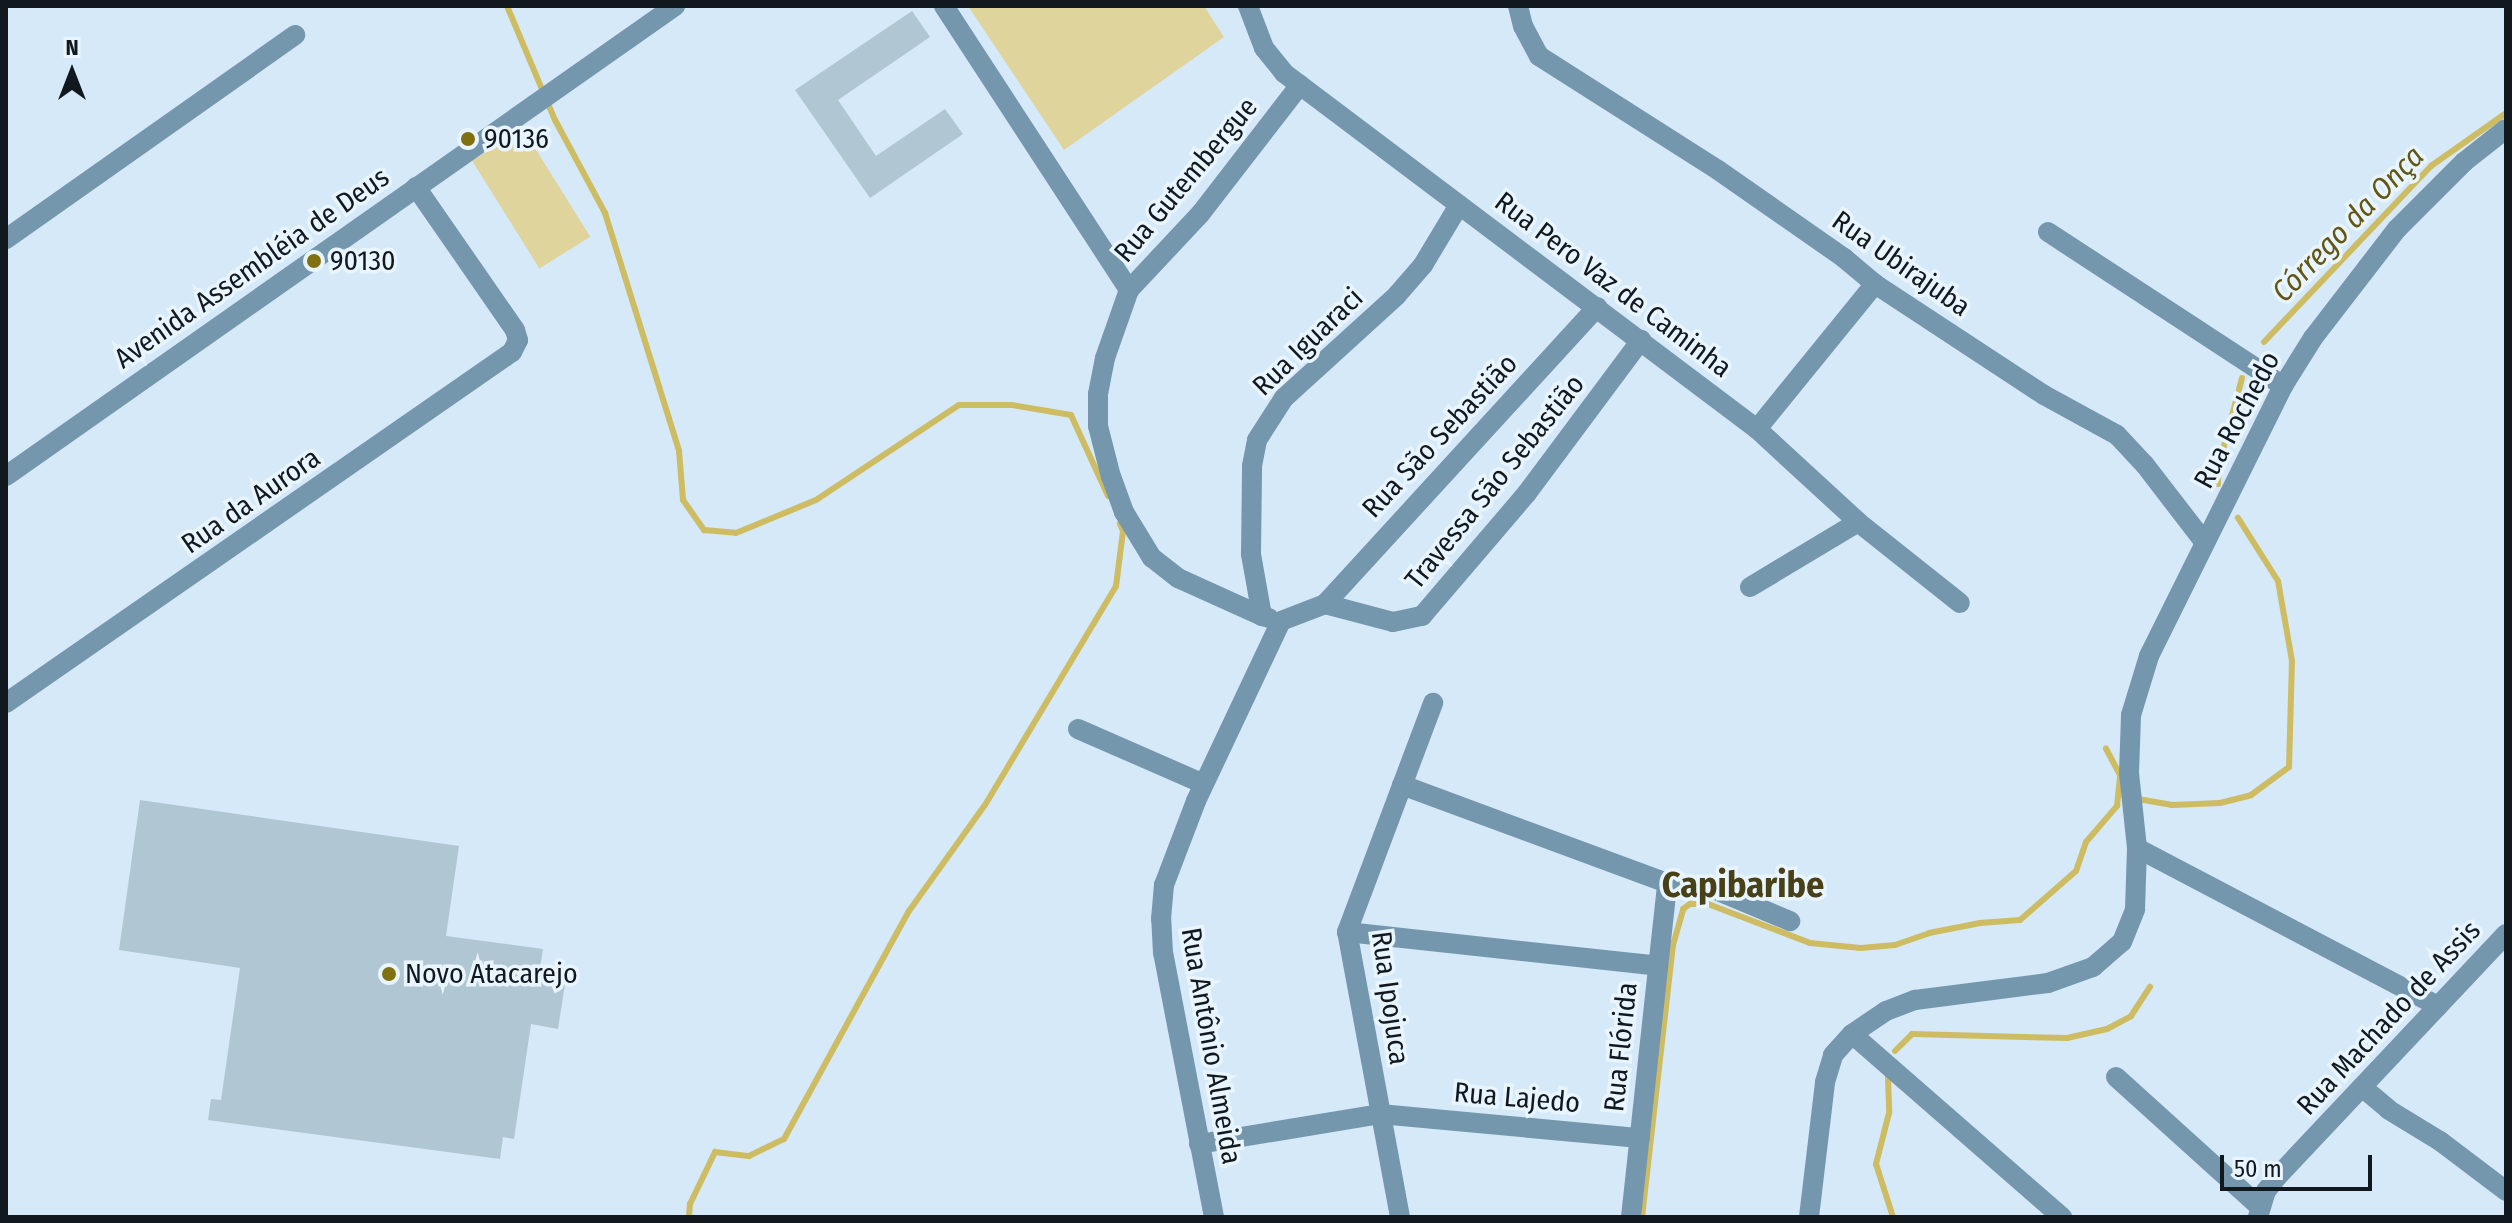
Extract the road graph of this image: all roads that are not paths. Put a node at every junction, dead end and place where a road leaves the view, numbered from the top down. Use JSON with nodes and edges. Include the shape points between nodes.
{"nodes":[{"id":1,"x":675,"y":6,"type":"edge"},
{"id":2,"x":944,"y":6,"type":"edge"},
{"id":3,"x":1248,"y":6,"type":"edge"},
{"id":4,"x":1518,"y":6,"type":"edge"},
{"id":5,"x":295,"y":35,"type":"dead end"},
{"id":6,"x":1300,"y":85,"type":"junction"},
{"id":7,"x":2506,"y":129,"type":"edge"},
{"id":8,"x":416,"y":187,"type":"junction"},
{"id":9,"x":1459,"y":205,"type":"junction"},
{"id":10,"x":2048,"y":232,"type":"dead end"},
{"id":11,"x":6,"y":239,"type":"edge"},
{"id":12,"x":1875,"y":284,"type":"junction"},
{"id":13,"x":1129,"y":290,"type":"junction"},
{"id":14,"x":1597,"y":307,"type":"junction"},
{"id":15,"x":1641,"y":340,"type":"junction"},
{"id":16,"x":2283,"y":386,"type":"junction"},
{"id":17,"x":1757,"y":429,"type":"junction"},
{"id":18,"x":6,"y":476,"type":"edge"},
{"id":19,"x":1858,"y":522,"type":"junction"},
{"id":20,"x":2205,"y":543,"type":"junction"},
{"id":21,"x":1750,"y":587,"type":"dead end"},
{"id":22,"x":1960,"y":603,"type":"dead end"},
{"id":23,"x":1325,"y":604,"type":"junction"},
{"id":24,"x":1271,"y":618,"type":"junction"},
{"id":25,"x":6,"y":703,"type":"edge"},
{"id":26,"x":1433,"y":703,"type":"dead end"},
{"id":27,"x":1078,"y":729,"type":"dead end"},
{"id":28,"x":1204,"y":784,"type":"junction"},
{"id":29,"x":1402,"y":785,"type":"junction"},
{"id":30,"x":2137,"y":848,"type":"junction"},
{"id":31,"x":1667,"y":883,"type":"junction"},
{"id":32,"x":1790,"y":921,"type":"dead end"},
{"id":33,"x":1347,"y":932,"type":"junction"},
{"id":34,"x":2506,"y":934,"type":"edge"},
{"id":35,"x":1658,"y":966,"type":"junction"},
{"id":36,"x":2438,"y":1006,"type":"junction"},
{"id":37,"x":1852,"y":1034,"type":"junction"},
{"id":38,"x":2116,"y":1077,"type":"dead end"},
{"id":39,"x":2362,"y":1087,"type":"junction"},
{"id":40,"x":1380,"y":1114,"type":"junction"},
{"id":41,"x":1640,"y":1138,"type":"junction"},
{"id":42,"x":1199,"y":1144,"type":"junction"},
{"id":43,"x":2506,"y":1191,"type":"edge"},
{"id":44,"x":2258,"y":1212,"type":"edge"},
{"id":45,"x":1214,"y":1217,"type":"edge"},
{"id":46,"x":1400,"y":1217,"type":"edge"},
{"id":47,"x":1631,"y":1217,"type":"edge"},
{"id":48,"x":1809,"y":1217,"type":"edge"},
{"id":49,"x":2062,"y":1217,"type":"edge"}],
"edges":[{"from":1,"to":8,"type":"street","name":"Avenida Assembléia de Deus"},
{"from":2,"to":13,"type":"street"},
{"from":3,"to":6,"type":"street","name":"Rua Pero Vaz de Caminha","via":[[1269,56]]},
{"from":4,"to":12,"type":"street","name":"Rua Ubirajuba","via":[[1539,56],[1718,170]]},
{"from":5,"to":11,"type":"street"},
{"from":6,"to":9,"type":"street","name":"Rua Pero Vaz de Caminha"},
{"from":6,"to":13,"type":"street","name":"Rua Gutembergue","via":[[1201,213]]},
{"from":7,"to":16,"type":"street","name":"Rua Rochedo","via":[[2464,162],[2397,229]]},
{"from":8,"to":18,"type":"street","name":"Avenida Assembléia de Deus"},
{"from":8,"to":25,"type":"street","name":"Rua da Aurora","via":[[518,336],[515,348]]},
{"from":9,"to":14,"type":"street","name":"Rua Pero Vaz de Caminha"},
{"from":9,"to":24,"type":"street","name":"Rua Iguaraci","via":[[1423,265],[1397,295],[1284,398],[1262,430],[1252,466],[1250,520]]},
{"from":10,"to":16,"type":"street"},
{"from":12,"to":17,"type":"street"},
{"from":12,"to":20,"type":"street","name":"Rua Ubirajuba","via":[[2044,395],[2117,435]]},
{"from":13,"to":24,"type":"street","name":"Rua Gutembergue","via":[[1105,358],[1097,409],[1102,451],[1124,512],[1164,568],[1195,587]]},
{"from":14,"to":15,"type":"street","name":"Rua Pero Vaz de Caminha"},
{"from":14,"to":23,"type":"street","name":"Rua São Sebastião"},
{"from":15,"to":17,"type":"street","name":"Rua Pero Vaz de Caminha"},
{"from":15,"to":23,"type":"street","name":"Travessa São Sebastião","via":[[1535,483],[1422,616],[1393,622]]},
{"from":16,"to":20,"type":"street","name":"Rua Rochedo"},
{"from":17,"to":19,"type":"street","name":"Rua Pero Vaz de Caminha"},
{"from":19,"to":21,"type":"street"},
{"from":19,"to":22,"type":"street","name":"Rua Pero Vaz de Caminha"},
{"from":20,"to":30,"type":"street","name":"Rua Rochedo","via":[[2149,656],[2131,715],[2130,785]]},
{"from":23,"to":24,"type":"street"},
{"from":24,"to":28,"type":"street","name":"Rua Antônio Almeida"},
{"from":26,"to":29,"type":"street","name":"Rua Ipojuca"},
{"from":27,"to":28,"type":"street"},
{"from":28,"to":42,"type":"street","name":"Rua Antônio Almeida","via":[[1164,885],[1161,919]]},
{"from":29,"to":31,"type":"street"},
{"from":29,"to":33,"type":"street","name":"Rua Ipojuca"},
{"from":30,"to":36,"type":"street"},
{"from":30,"to":37,"type":"street","name":"Rua Rochedo","via":[[2135,909],[2122,942],[2093,967],[2048,983],[1915,1000],[1886,1011]]},
{"from":31,"to":32,"type":"street","via":[[1711,888]]},
{"from":31,"to":35,"type":"street","name":"Rua Flórida"},
{"from":33,"to":35,"type":"street"},
{"from":33,"to":40,"type":"street","name":"Rua Ipojuca"},
{"from":34,"to":36,"type":"street","name":"Rua Machado de Assis"},
{"from":35,"to":41,"type":"street","name":"Rua Flórida"},
{"from":36,"to":39,"type":"street","name":"Rua Machado de Assis"},
{"from":37,"to":48,"type":"street","via":[[1833,1055],[1825,1082]]},
{"from":37,"to":49,"type":"street"},
{"from":38,"to":44,"type":"street"},
{"from":39,"to":43,"type":"street"},
{"from":39,"to":44,"type":"street","name":"Rua Machado de Assis","via":[[2277,1177]]},
{"from":40,"to":41,"type":"street","name":"Rua Lajedo"},
{"from":40,"to":42,"type":"street","name":"Rua Lajedo"},
{"from":40,"to":46,"type":"street","name":"Rua Ipojuca"},
{"from":41,"to":47,"type":"street","name":"Rua Flórida"},
{"from":42,"to":45,"type":"street","name":"Rua Antônio Almeida"}]}
